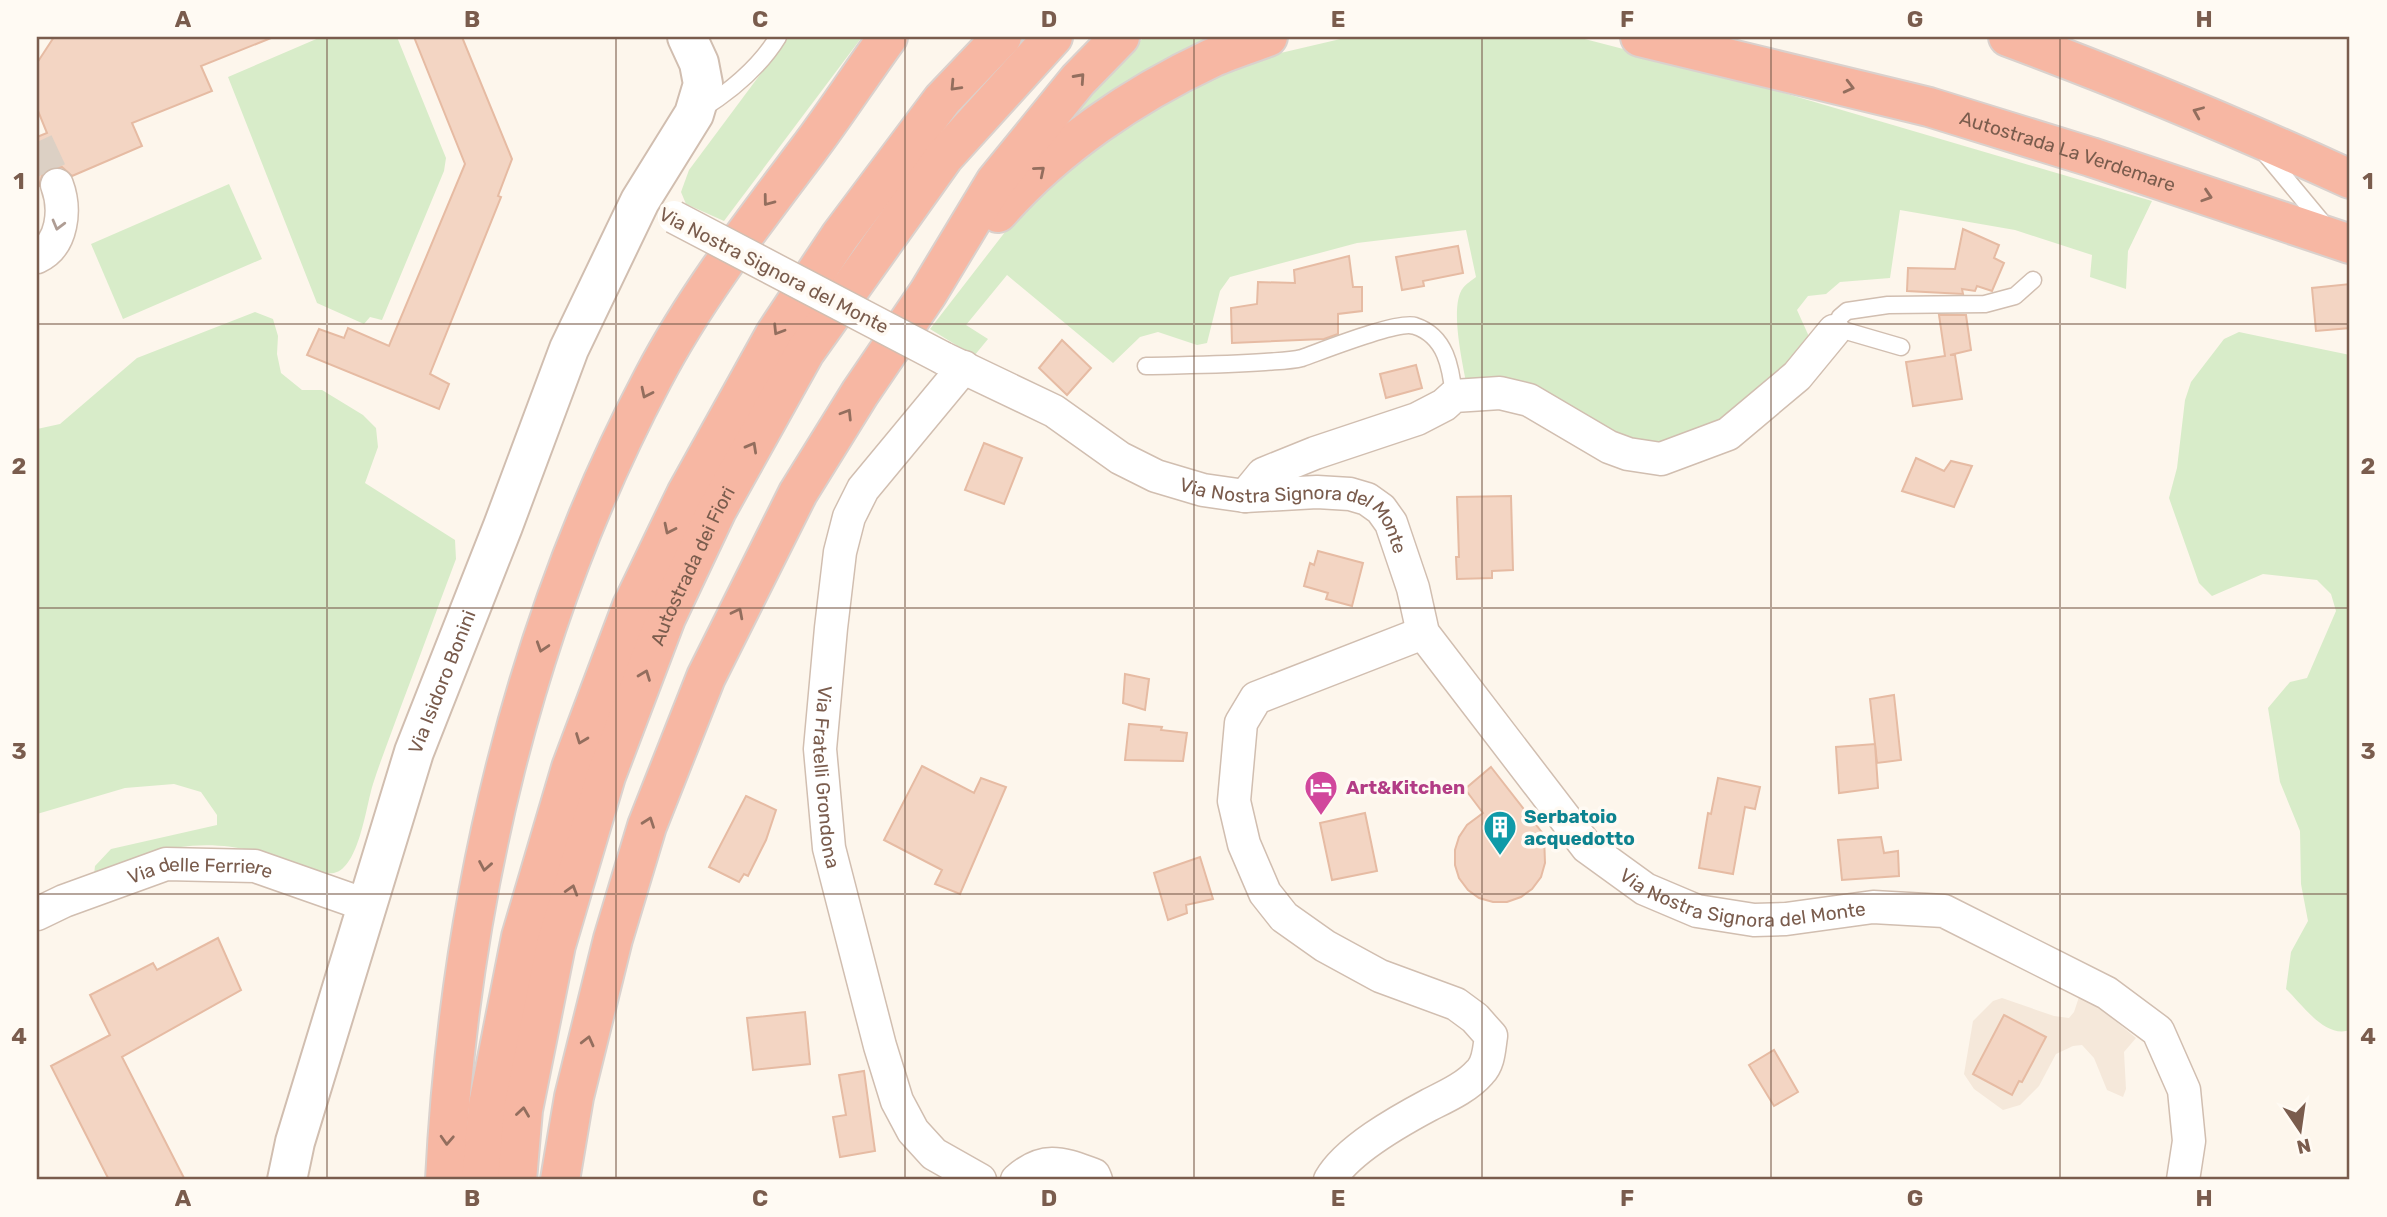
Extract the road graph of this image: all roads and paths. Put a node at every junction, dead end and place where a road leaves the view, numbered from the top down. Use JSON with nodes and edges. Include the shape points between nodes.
{"nodes":[{"id":1,"x":687,"y":37,"type":"edge"},
{"id":2,"x":778,"y":37,"type":"edge"},
{"id":3,"x":888,"y":37,"type":"edge"},
{"id":4,"x":914,"y":37,"type":"edge"},
{"id":5,"x":1002,"y":37,"type":"edge"},
{"id":6,"x":1054,"y":37,"type":"edge"},
{"id":7,"x":1120,"y":37,"type":"edge"},
{"id":8,"x":1268,"y":37,"type":"edge"},
{"id":9,"x":1640,"y":37,"type":"edge"},
{"id":10,"x":1687,"y":37,"type":"edge"},
{"id":11,"x":2009,"y":38,"type":"edge"},
{"id":12,"x":1783,"y":70,"type":"junction"},
{"id":13,"x":694,"y":114,"type":"junction"},
{"id":14,"x":2248,"y":133,"type":"junction"},
{"id":15,"x":810,"y":147,"type":"junction"},
{"id":16,"x":2350,"y":180,"type":"edge"},
{"id":17,"x":57,"y":185,"type":"tunnel mouth"},
{"id":18,"x":640,"y":201,"type":"junction"},
{"id":19,"x":2343,"y":241,"type":"edge"},
{"id":20,"x":37,"y":257,"type":"edge"},
{"id":21,"x":2034,"y":280,"type":"dead end"},
{"id":22,"x":928,"y":293,"type":"junction"},
{"id":23,"x":1834,"y":331,"type":"junction"},
{"id":24,"x":1901,"y":347,"type":"dead end"},
{"id":25,"x":953,"y":362,"type":"junction"},
{"id":26,"x":1146,"y":366,"type":"dead end"},
{"id":27,"x":1454,"y":396,"type":"junction"},
{"id":28,"x":1245,"y":496,"type":"junction"},
{"id":29,"x":1423,"y":633,"type":"junction"},
{"id":30,"x":366,"y":905,"type":"junction"},
{"id":31,"x":37,"y":914,"type":"edge"},
{"id":32,"x":287,"y":1180,"type":"edge"},
{"id":33,"x":445,"y":1180,"type":"edge"},
{"id":34,"x":481,"y":1180,"type":"edge"},
{"id":35,"x":517,"y":1180,"type":"edge"},
{"id":36,"x":560,"y":1180,"type":"edge"},
{"id":37,"x":980,"y":1180,"type":"edge"},
{"id":38,"x":1017,"y":1180,"type":"edge"},
{"id":39,"x":1096,"y":1180,"type":"edge"},
{"id":40,"x":1330,"y":1180,"type":"edge"},
{"id":41,"x":2183,"y":1180,"type":"edge"}],
"edges":[{"from":1,"to":13,"type":"street","name":"Via Nostra Signora del Monte","via":[[703,84]]},
{"from":2,"to":13,"type":"lane","via":[[755,68]]},
{"from":3,"to":15,"type":"highway"},
{"from":4,"to":15,"type":"highway"},
{"from":5,"to":34,"type":"highway","name":"Autostrada dei Fiori","one_way":true,"via":[[942,100],[840,236],[775,334],[686,494],[632,606],[570,768],[521,937],[488,1105]]},
{"from":35,"to":6,"type":"highway","name":"Autostrada dei Fiori","one_way":true,"via":[[523,1110],[556,945],[606,776],[666,618],[717,510],[805,352],[944,158]]},
{"from":22,"to":7,"type":"highway","one_way":true,"via":[[995,182],[1078,80]]},
{"from":22,"to":8,"type":"highway","one_way":true,"via":[[1020,188],[1089,130],[1151,89],[1213,57]]},
{"from":9,"to":12,"type":"highway"},
{"from":10,"to":12,"type":"highway"},
{"from":14,"to":11,"type":"highway","one_way":true},
{"from":12,"to":19,"type":"highway","name":"Autostrada La Verdemare","one_way":true,"via":[[1929,107]]},
{"from":13,"to":18,"type":"street","name":"Via Nostra Signora del Monte"},
{"from":14,"to":16,"type":"highway"},
{"from":14,"to":19,"type":"lane"},
{"from":15,"to":33,"type":"highway","one_way":true,"via":[[702,294],[654,377],[611,463],[563,582],[508,750],[491,831],[451,1083]]},
{"from":17,"to":20,"type":"street","one_way":true,"via":[[63,201],[60,226],[48,252]]},
{"from":18,"to":25,"type":"street","name":"Via Nostra Signora del Monte","bridge":true},
{"from":18,"to":30,"type":"street","name":"Via Isidoro Bonini","via":[[569,349],[414,752]]},
{"from":21,"to":23,"type":"lane","via":[[2015,296],[1985,304],[1888,305],[1847,311]]},
{"from":36,"to":22,"type":"highway","one_way":true,"via":[[574,1097],[613,939],[648,826],[706,677],[798,493]]},
{"from":23,"to":24,"type":"lane"},
{"from":23,"to":27,"type":"street","via":[[1797,376],[1728,434],[1661,459],[1609,447],[1530,400],[1500,393]]},
{"from":25,"to":28,"type":"street","name":"Via Nostra Signora del Monte","via":[[1054,411],[1120,458],[1156,476]]},
{"from":25,"to":37,"type":"street","name":"Via Fratelli Grondona","via":[[863,489],[849,517],[840,552],[820,749],[828,848],[897,1101],[913,1131],[934,1154]]},
{"from":26,"to":27,"type":"lane","via":[[1299,359],[1357,337],[1412,324],[1433,334],[1444,351]]},
{"from":27,"to":28,"type":"street","via":[[1417,419],[1263,474]]},
{"from":28,"to":29,"type":"street","name":"Via Nostra Signora del Monte","via":[[1350,494],[1381,509],[1391,523]]},
{"from":29,"to":40,"type":"street","via":[[1256,698],[1241,723],[1234,801],[1244,844],[1265,893],[1283,917],[1380,976],[1456,1004],[1491,1036],[1482,1072],[1357,1149]]},
{"from":29,"to":41,"type":"street","name":"Via Nostra Signora del Monte","via":[[1587,847],[1645,889],[1698,911],[1754,920],[1873,907],[1944,911],[2107,993],[2158,1031],[2184,1090],[2189,1141]]},
{"from":30,"to":31,"type":"street","name":"Via delle Ferriere","via":[[255,866],[166,864]]},
{"from":30,"to":32,"type":"street","name":"Via Isidoro Bonini"},
{"from":38,"to":39,"type":"street","via":[[1056,1162],[1094,1175]]}]}
